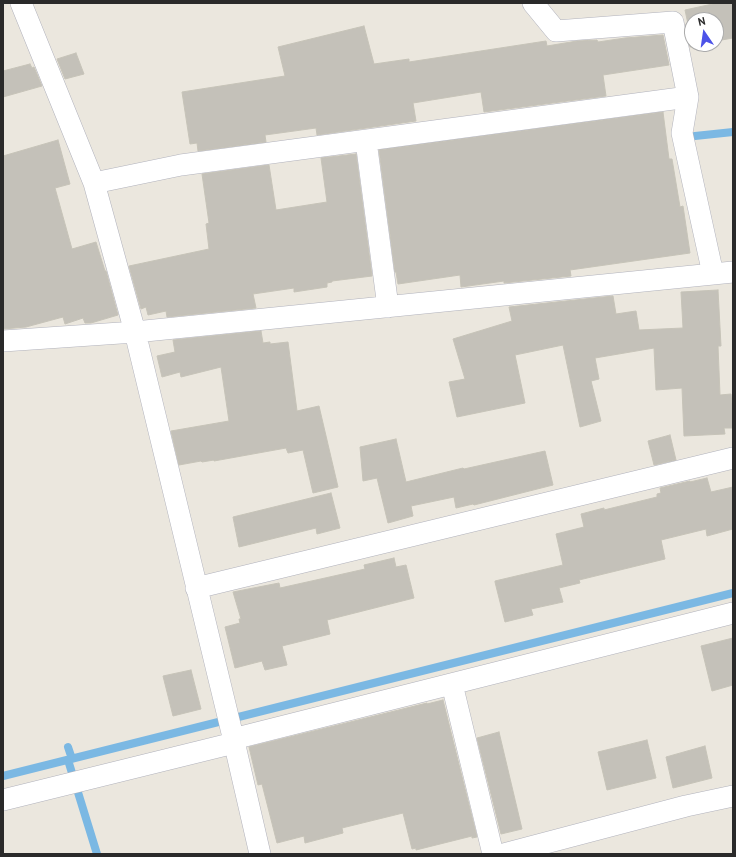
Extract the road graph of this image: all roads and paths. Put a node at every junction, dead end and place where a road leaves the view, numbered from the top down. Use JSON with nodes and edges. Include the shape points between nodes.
{"nodes":[{"id":1,"x":22,"y":3,"type":"edge"},
{"id":2,"x":533,"y":3,"type":"edge"},
{"id":3,"x":688,"y":97,"type":"junction"},
{"id":4,"x":366,"y":140,"type":"junction"},
{"id":5,"x":94,"y":183,"type":"junction"},
{"id":6,"x":723,"y":273,"type":"edge"},
{"id":7,"x":388,"y":306,"type":"junction"},
{"id":8,"x":135,"y":332,"type":"junction"},
{"id":9,"x":3,"y":341,"type":"edge"},
{"id":10,"x":733,"y":458,"type":"edge"},
{"id":11,"x":196,"y":588,"type":"junction"},
{"id":12,"x":733,"y":613,"type":"edge"},
{"id":13,"x":452,"y":684,"type":"junction"},
{"id":14,"x":233,"y":740,"type":"junction"},
{"id":15,"x":733,"y":796,"type":"edge"},
{"id":16,"x":3,"y":800,"type":"edge"},
{"id":17,"x":260,"y":854,"type":"edge"},
{"id":18,"x":493,"y":854,"type":"edge"},
{"id":19,"x":504,"y":854,"type":"edge"}],
"edges":[{"from":1,"to":5,"type":"street"},
{"from":2,"to":3,"type":"street","via":[[556,30],[673,22]]},
{"from":3,"to":4,"type":"street"},
{"from":3,"to":6,"type":"street","via":[[682,133]]},
{"from":4,"to":5,"type":"street","via":[[181,165]]},
{"from":4,"to":7,"type":"street"},
{"from":5,"to":8,"type":"street"},
{"from":6,"to":7,"type":"street"},
{"from":7,"to":8,"type":"street"},
{"from":8,"to":9,"type":"street"},
{"from":8,"to":11,"type":"street"},
{"from":10,"to":11,"type":"street"},
{"from":11,"to":14,"type":"street"},
{"from":12,"to":13,"type":"street"},
{"from":13,"to":14,"type":"street"},
{"from":13,"to":18,"type":"street"},
{"from":14,"to":16,"type":"street"},
{"from":14,"to":17,"type":"street"},
{"from":15,"to":19,"type":"street"}]}
